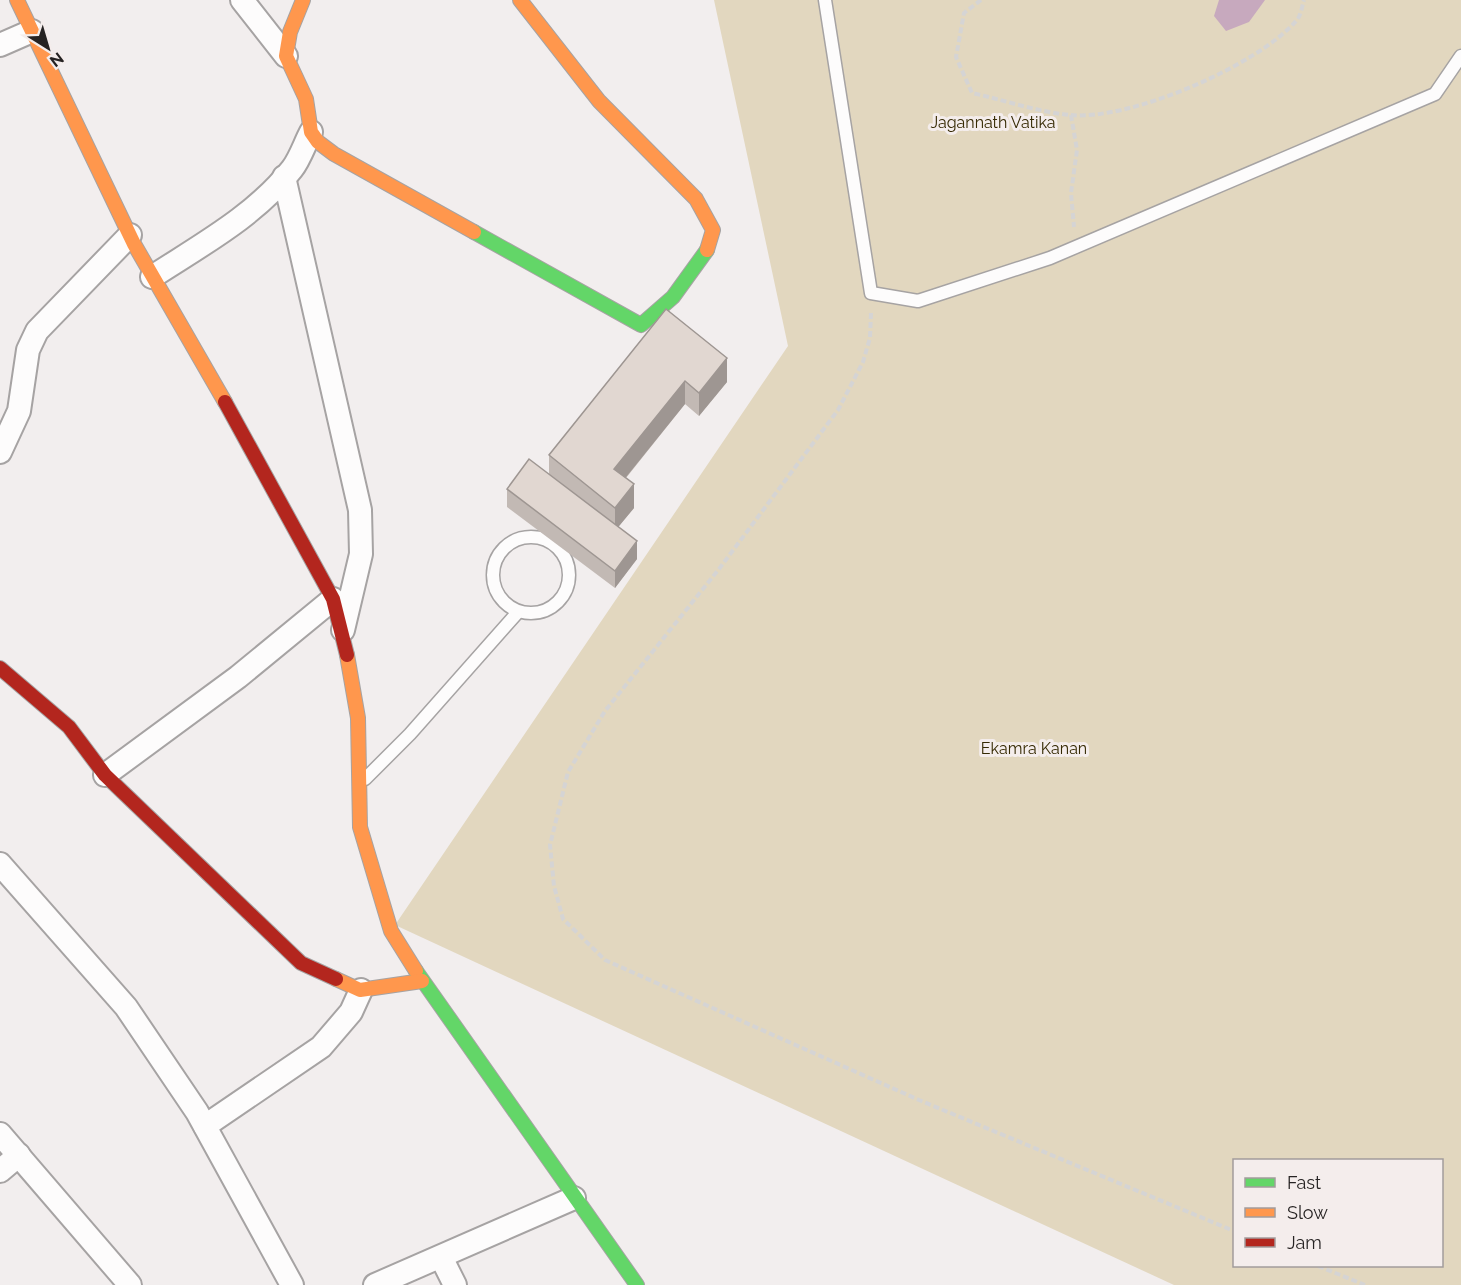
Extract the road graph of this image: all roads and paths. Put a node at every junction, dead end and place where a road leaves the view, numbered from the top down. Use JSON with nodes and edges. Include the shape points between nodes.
{"nodes":[{"id":1,"x":17,"y":0,"type":"edge"},
{"id":2,"x":242,"y":0,"type":"edge"},
{"id":3,"x":303,"y":0,"type":"edge"},
{"id":4,"x":520,"y":0,"type":"edge"},
{"id":5,"x":825,"y":0,"type":"edge"},
{"id":6,"x":981,"y":0,"type":"edge"},
{"id":7,"x":1304,"y":0,"type":"edge"},
{"id":8,"x":32,"y":31,"type":"junction"},
{"id":9,"x":0,"y":45,"type":"edge"},
{"id":10,"x":286,"y":56,"type":"junction"},
{"id":11,"x":1461,"y":56,"type":"edge"},
{"id":12,"x":1071,"y":115,"type":"junction"},
{"id":13,"x":311,"y":132,"type":"junction"},
{"id":14,"x":284,"y":177,"type":"junction"},
{"id":15,"x":130,"y":235,"type":"junction"},
{"id":16,"x":1084,"y":244,"type":"junction"},
{"id":17,"x":152,"y":277,"type":"junction"},
{"id":18,"x":872,"y":293,"type":"junction"},
{"id":19,"x":0,"y":452,"type":"edge"},
{"id":20,"x":333,"y":599,"type":"junction"},
{"id":21,"x":518,"y":612,"type":"junction"},
{"id":22,"x":343,"y":630,"type":"junction"},
{"id":23,"x":0,"y":668,"type":"edge"},
{"id":24,"x":105,"y":775,"type":"junction"},
{"id":25,"x":359,"y":784,"type":"junction"},
{"id":26,"x":0,"y":864,"type":"edge"},
{"id":27,"x":422,"y":981,"type":"junction"},
{"id":28,"x":361,"y":990,"type":"junction"},
{"id":29,"x":205,"y":1126,"type":"junction"},
{"id":30,"x":0,"y":1134,"type":"edge"},
{"id":31,"x":19,"y":1155,"type":"junction"},
{"id":32,"x":0,"y":1171,"type":"edge"},
{"id":33,"x":574,"y":1198,"type":"junction"},
{"id":34,"x":1233,"y":1231,"type":"edge"},
{"id":35,"x":441,"y":1257,"type":"junction"},
{"id":36,"x":1320,"y":1267,"type":"edge"},
{"id":37,"x":130,"y":1285,"type":"edge"},
{"id":38,"x":292,"y":1285,"type":"edge"},
{"id":39,"x":375,"y":1285,"type":"edge"},
{"id":40,"x":455,"y":1285,"type":"edge"},
{"id":41,"x":637,"y":1285,"type":"edge"},
{"id":42,"x":1365,"y":1285,"type":"edge"}],
"edges":[{"from":1,"to":8,"type":"street"},
{"from":2,"to":10,"type":"street"},
{"from":3,"to":10,"type":"street","via":[[290,32]]},
{"from":4,"to":13,"type":"street","via":[[599,101],[687,189],[708,216],[713,232],[708,251],[651,321],[640,325],[334,154]]},
{"from":5,"to":18,"type":"lane"},
{"from":6,"to":12,"type":"path","via":[[964,13],[956,57],[972,93]]},
{"from":7,"to":12,"type":"path","via":[[1298,20],[1251,59],[1133,108]]},
{"from":8,"to":9,"type":"street"},
{"from":8,"to":15,"type":"street"},
{"from":10,"to":13,"type":"street","via":[[306,99]]},
{"from":11,"to":16,"type":"lane","via":[[1435,94]]},
{"from":12,"to":16,"type":"path","via":[[1077,150],[1071,193],[1073,225]]},
{"from":13,"to":14,"type":"street","via":[[294,167]]},
{"from":14,"to":17,"type":"street","via":[[232,225]]},
{"from":14,"to":22,"type":"street","via":[[360,510],[361,554]]},
{"from":15,"to":17,"type":"street"},
{"from":15,"to":19,"type":"street","via":[[37,331],[28,350],[19,411]]},
{"from":16,"to":18,"type":"lane","via":[[918,301]]},
{"from":17,"to":20,"type":"street","via":[[262,466]]},
{"from":18,"to":34,"type":"path","via":[[870,338],[863,362],[838,410],[719,569],[605,711],[568,772],[550,845],[562,919],[605,960],[919,1100]]},
{"from":20,"to":22,"type":"street"},
{"from":20,"to":24,"type":"street","via":[[238,677]]},
{"from":21,"to":21,"type":"lane","via":[[498,596],[492,570],[503,549],[518,539],[536,537],[548,541],[565,557],[569,569],[564,594],[544,611]]},
{"from":21,"to":25,"type":"lane","via":[[410,734]]},
{"from":22,"to":25,"type":"street","via":[[358,718]]},
{"from":23,"to":24,"type":"street","via":[[69,727]]},
{"from":24,"to":28,"type":"street","via":[[301,963]]},
{"from":25,"to":27,"type":"street","via":[[360,827],[391,931]]},
{"from":26,"to":29,"type":"street","via":[[126,1006]]},
{"from":27,"to":28,"type":"street"},
{"from":27,"to":33,"type":"street"},
{"from":28,"to":29,"type":"street","via":[[351,1012],[321,1047]]},
{"from":29,"to":38,"type":"street"},
{"from":30,"to":31,"type":"street"},
{"from":31,"to":32,"type":"street"},
{"from":31,"to":37,"type":"street"},
{"from":33,"to":35,"type":"street"},
{"from":33,"to":41,"type":"street"},
{"from":35,"to":39,"type":"street"},
{"from":35,"to":40,"type":"street"},
{"from":36,"to":42,"type":"path"}]}
